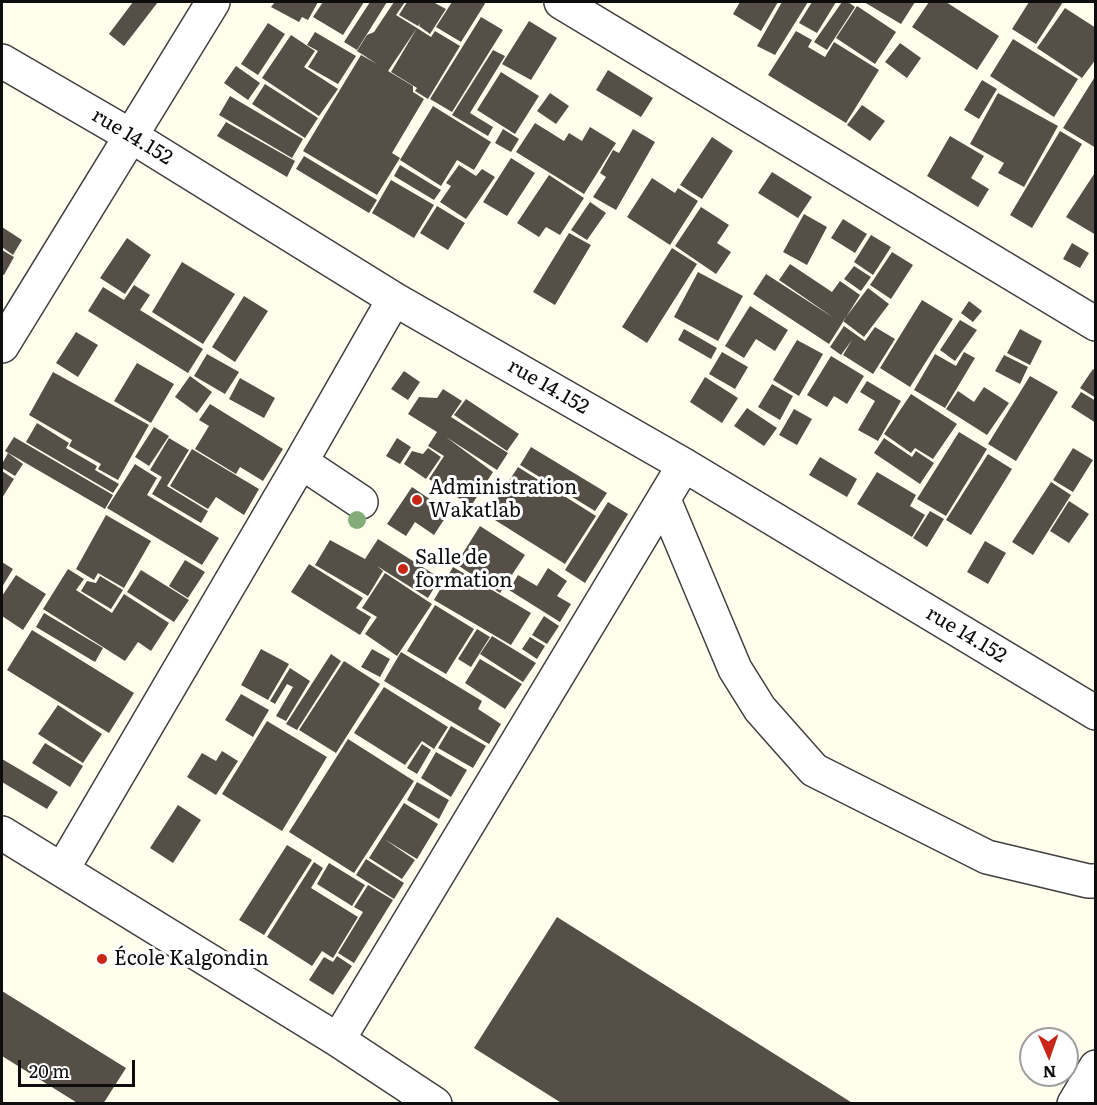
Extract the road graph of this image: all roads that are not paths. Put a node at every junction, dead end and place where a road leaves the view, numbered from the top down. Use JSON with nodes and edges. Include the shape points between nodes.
{"nodes":[{"id":1,"x":213,"y":2,"type":"edge"},
{"id":2,"x":561,"y":2,"type":"edge"},
{"id":3,"x":2,"y":61,"type":"edge"},
{"id":4,"x":131,"y":136,"type":"junction"},
{"id":5,"x":394,"y":299,"type":"junction"},
{"id":6,"x":1095,"y":324,"type":"edge"},
{"id":7,"x":2,"y":346,"type":"edge"},
{"id":8,"x":301,"y":462,"type":"junction"},
{"id":9,"x":684,"y":465,"type":"junction"},
{"id":10,"x":663,"y":500,"type":"junction"},
{"id":11,"x":361,"y":502,"type":"dead end"},
{"id":12,"x":1095,"y":713,"type":"edge"},
{"id":13,"x":2,"y":833,"type":"edge"},
{"id":14,"x":62,"y":870,"type":"junction"},
{"id":15,"x":1095,"y":880,"type":"edge"},
{"id":16,"x":338,"y":1040,"type":"junction"},
{"id":17,"x":1095,"y":1067,"type":"edge"},
{"id":18,"x":435,"y":1104,"type":"edge"},
{"id":19,"x":1074,"y":1104,"type":"edge"}],
"edges":[{"from":1,"to":4,"type":"street"},
{"from":2,"to":6,"type":"street"},
{"from":3,"to":4,"type":"street","name":"rue 14.152"},
{"from":4,"to":5,"type":"street","name":"rue 14.152"},
{"from":4,"to":7,"type":"street"},
{"from":5,"to":8,"type":"street"},
{"from":5,"to":9,"type":"street","name":"rue 14.152"},
{"from":8,"to":11,"type":"street"},
{"from":8,"to":14,"type":"street"},
{"from":9,"to":10,"type":"street"},
{"from":9,"to":12,"type":"street","name":"rue 14.152"},
{"from":10,"to":15,"type":"street","via":[[735,669],[760,709],[814,770],[987,857]]},
{"from":10,"to":16,"type":"street"},
{"from":13,"to":14,"type":"street"},
{"from":14,"to":16,"type":"street"},
{"from":16,"to":18,"type":"street"},
{"from":17,"to":19,"type":"street"}]}
